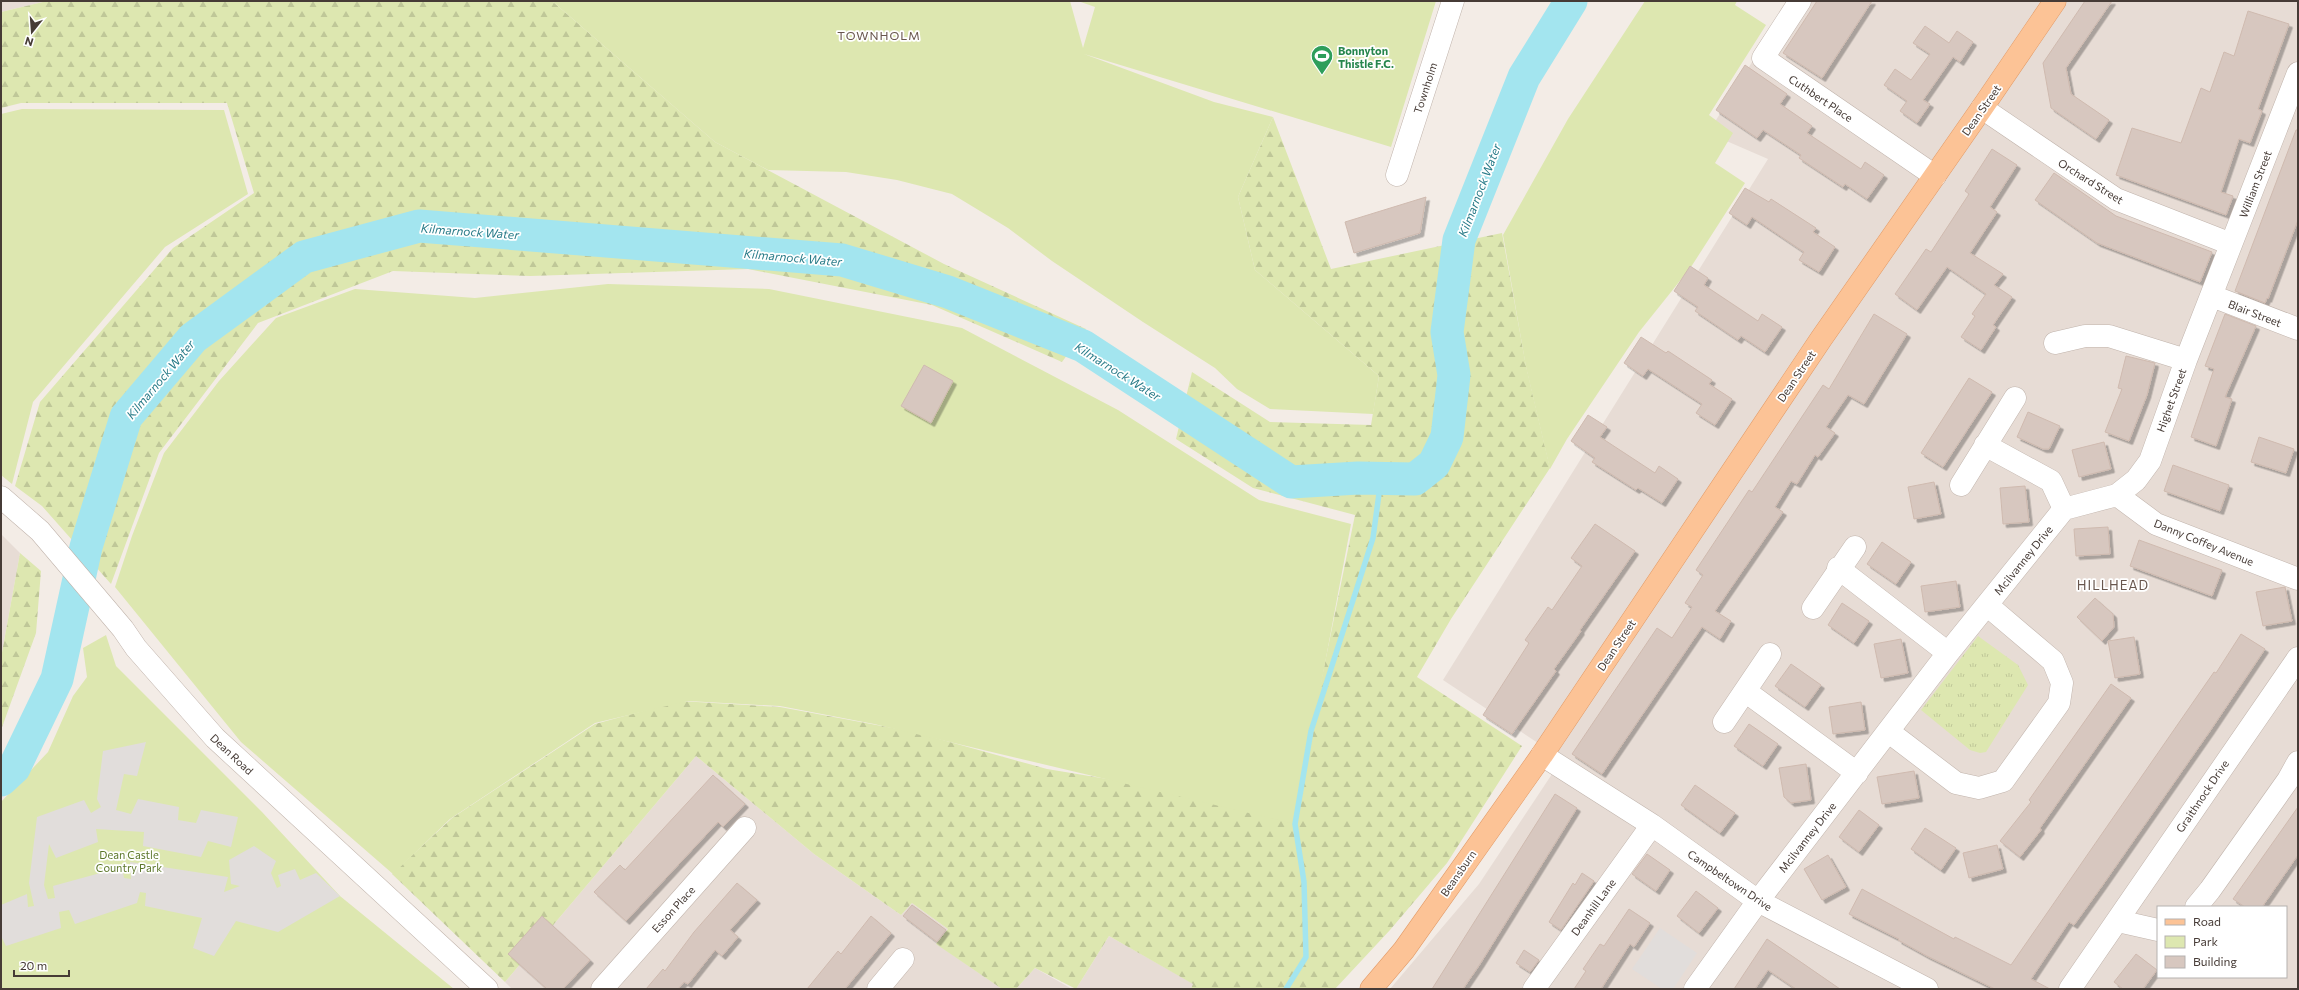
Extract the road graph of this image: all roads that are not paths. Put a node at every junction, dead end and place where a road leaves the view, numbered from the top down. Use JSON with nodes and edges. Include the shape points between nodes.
{"nodes":[{"id":1,"x":1453,"y":1,"type":"edge"},
{"id":2,"x":1800,"y":1,"type":"edge"},
{"id":3,"x":2054,"y":1,"type":"edge"},
{"id":4,"x":2298,"y":73,"type":"edge"},
{"id":5,"x":1982,"y":108,"type":"junction"},
{"id":6,"x":1397,"y":176,"type":"dead end"},
{"id":7,"x":1935,"y":176,"type":"junction"},
{"id":8,"x":2232,"y":244,"type":"junction"},
{"id":9,"x":2212,"y":296,"type":"junction"},
{"id":10,"x":2298,"y":329,"type":"edge"},
{"id":11,"x":2055,"y":343,"type":"dead end"},
{"id":12,"x":2186,"y":360,"type":"junction"},
{"id":13,"x":2015,"y":398,"type":"dead end"},
{"id":14,"x":1985,"y":445,"type":"junction"},
{"id":15,"x":1961,"y":485,"type":"dead end"},
{"id":16,"x":2116,"y":495,"type":"junction"},
{"id":17,"x":1,"y":497,"type":"edge"},
{"id":18,"x":2064,"y":509,"type":"junction"},
{"id":19,"x":1855,"y":547,"type":"dead end"},
{"id":20,"x":1838,"y":568,"type":"junction"},
{"id":21,"x":2298,"y":579,"type":"edge"},
{"id":22,"x":1987,"y":604,"type":"junction"},
{"id":23,"x":1813,"y":608,"type":"dead end"},
{"id":24,"x":1948,"y":653,"type":"junction"},
{"id":25,"x":1770,"y":654,"type":"dead end"},
{"id":26,"x":2295,"y":670,"type":"edge"},
{"id":27,"x":1745,"y":691,"type":"junction"},
{"id":28,"x":1724,"y":722,"type":"dead end"},
{"id":29,"x":1889,"y":732,"type":"junction"},
{"id":30,"x":1542,"y":755,"type":"junction"},
{"id":31,"x":2298,"y":762,"type":"edge"},
{"id":32,"x":1857,"y":772,"type":"junction"},
{"id":33,"x":1652,"y":825,"type":"junction"},
{"id":34,"x":745,"y":828,"type":"dead end"},
{"id":35,"x":1758,"y":901,"type":"junction"},
{"id":36,"x":2197,"y":906,"type":"edge"},
{"id":37,"x":2118,"y":921,"type":"junction"},
{"id":38,"x":2157,"y":930,"type":"edge"},
{"id":39,"x":903,"y":959,"type":"dead end"},
{"id":40,"x":487,"y":989,"type":"edge"},
{"id":41,"x":602,"y":989,"type":"edge"},
{"id":42,"x":878,"y":989,"type":"edge"},
{"id":43,"x":1371,"y":989,"type":"edge"},
{"id":44,"x":1534,"y":989,"type":"edge"},
{"id":45,"x":1695,"y":989,"type":"edge"},
{"id":46,"x":1927,"y":989,"type":"edge"},
{"id":47,"x":2070,"y":989,"type":"edge"}],
"edges":[{"from":1,"to":6,"type":"street","name":"Townholm"},
{"from":2,"to":7,"type":"street","name":"Cuthbert Place","via":[[1763,58]]},
{"from":3,"to":5,"type":"main road","name":"Dean Street"},
{"from":4,"to":8,"type":"street","name":"William Street"},
{"from":5,"to":7,"type":"main road","name":"Dean Street"},
{"from":5,"to":8,"type":"street","name":"Orchard Street","via":[[2116,198]]},
{"from":7,"to":30,"type":"main road","name":"Dean Street","via":[[1817,345]]},
{"from":8,"to":9,"type":"street","name":"William Street"},
{"from":9,"to":10,"type":"street","name":"Blair Street"},
{"from":9,"to":12,"type":"street","name":"Highet Street"},
{"from":11,"to":12,"type":"street","via":[[2085,336],[2109,336]]},
{"from":12,"to":16,"type":"street","name":"Highet Street","via":[[2150,461],[2136,480]]},
{"from":13,"to":14,"type":"street"},
{"from":14,"to":15,"type":"street"},
{"from":14,"to":18,"type":"street","via":[[2052,481]]},
{"from":16,"to":18,"type":"street"},
{"from":16,"to":21,"type":"street","name":"Danny Coffey Avenue","via":[[2156,524]]},
{"from":17,"to":40,"type":"street","name":"Dean Road","via":[[40,531],[214,738]]},
{"from":18,"to":22,"type":"street","name":"Mcilvanney Drive"},
{"from":19,"to":20,"type":"street"},
{"from":20,"to":23,"type":"street"},
{"from":20,"to":24,"type":"street"},
{"from":22,"to":24,"type":"street","name":"Mcilvanney Drive"},
{"from":22,"to":29,"type":"street","via":[[2054,661],[2062,683],[2059,703],[2003,781],[1979,788],[1956,783]]},
{"from":24,"to":29,"type":"street","name":"Mcilvanney Drive"},
{"from":25,"to":27,"type":"street"},
{"from":26,"to":37,"type":"street","name":"Graithnock Drive","via":[[2225,762]]},
{"from":27,"to":28,"type":"street"},
{"from":27,"to":32,"type":"street"},
{"from":29,"to":32,"type":"street","name":"Mcilvanney Drive"},
{"from":30,"to":33,"type":"street","name":"Campbeltown Drive"},
{"from":30,"to":43,"type":"main road","name":"Beansburn","via":[[1404,950]]},
{"from":31,"to":36,"type":"street","via":[[2288,780]]},
{"from":32,"to":35,"type":"street","name":"Mcilvanney Drive"},
{"from":33,"to":35,"type":"street","name":"Campbeltown Drive"},
{"from":33,"to":44,"type":"street","name":"Deanhill Lane"},
{"from":34,"to":41,"type":"street","name":"Esson Place"},
{"from":35,"to":45,"type":"street","name":"Mcilvanney Drive"},
{"from":35,"to":46,"type":"street","name":"Campbeltown Drive"},
{"from":37,"to":38,"type":"street"},
{"from":37,"to":47,"type":"street","name":"Graithnock Drive"},
{"from":39,"to":42,"type":"street"}]}
